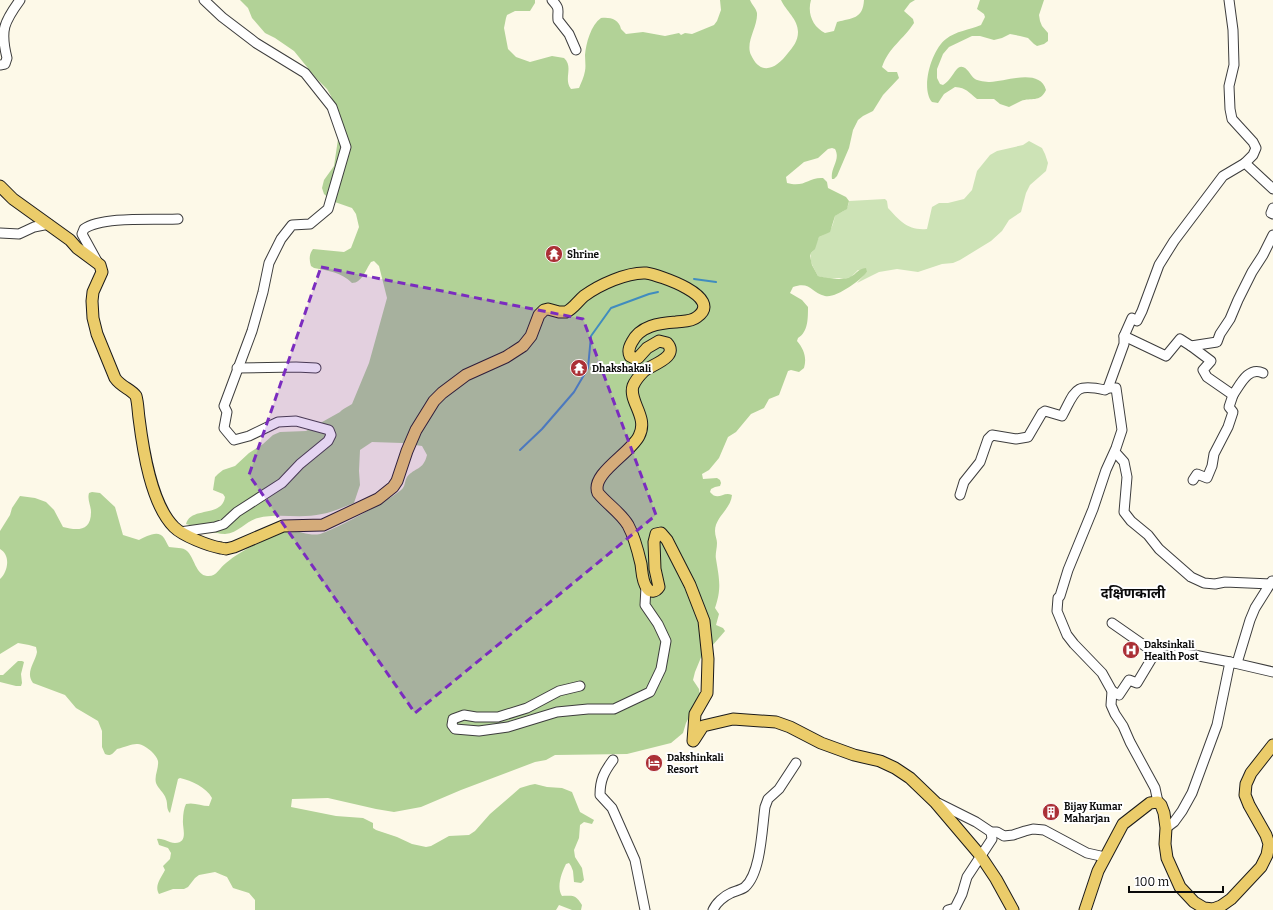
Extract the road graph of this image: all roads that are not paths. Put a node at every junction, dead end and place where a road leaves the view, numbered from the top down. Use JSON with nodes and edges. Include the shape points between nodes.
{"nodes":[{"id":1,"x":20,"y":0,"type":"edge"},
{"id":2,"x":204,"y":0,"type":"edge"},
{"id":3,"x":552,"y":0,"type":"edge"},
{"id":4,"x":1228,"y":0,"type":"edge"},
{"id":5,"x":576,"y":50,"type":"dead end"},
{"id":6,"x":0,"y":65,"type":"edge"},
{"id":7,"x":1245,"y":163,"type":"junction"},
{"id":8,"x":0,"y":186,"type":"edge"},
{"id":9,"x":1273,"y":189,"type":"edge"},
{"id":10,"x":1273,"y":208,"type":"edge"},
{"id":11,"x":1273,"y":214,"type":"edge"},
{"id":12,"x":178,"y":219,"type":"dead end"},
{"id":13,"x":49,"y":224,"type":"junction"},
{"id":14,"x":0,"y":233,"type":"edge"},
{"id":15,"x":1273,"y":235,"type":"edge"},
{"id":16,"x":100,"y":265,"type":"junction"},
{"id":17,"x":1124,"y":336,"type":"junction"},
{"id":18,"x":1192,"y":346,"type":"junction"},
{"id":19,"x":237,"y":368,"type":"junction"},
{"id":20,"x":316,"y":368,"type":"dead end"},
{"id":21,"x":1263,"y":373,"type":"dead end"},
{"id":22,"x":1108,"y":388,"type":"junction"},
{"id":23,"x":1233,"y":395,"type":"junction"},
{"id":24,"x":1115,"y":452,"type":"junction"},
{"id":25,"x":1192,"y":480,"type":"dead end"},
{"id":26,"x":960,"y":496,"type":"dead end"},
{"id":27,"x":180,"y":532,"type":"junction"},
{"id":28,"x":1272,"y":582,"type":"edge"},
{"id":29,"x":646,"y":587,"type":"junction"},
{"id":30,"x":1112,"y":623,"type":"dead end"},
{"id":31,"x":1155,"y":653,"type":"junction"},
{"id":32,"x":1234,"y":662,"type":"junction"},
{"id":33,"x":1273,"y":672,"type":"edge"},
{"id":34,"x":580,"y":686,"type":"dead end"},
{"id":35,"x":1112,"y":691,"type":"junction"},
{"id":36,"x":1273,"y":745,"type":"edge"},
{"id":37,"x":613,"y":760,"type":"dead end"},
{"id":38,"x":796,"y":763,"type":"dead end"},
{"id":39,"x":935,"y":802,"type":"junction"},
{"id":40,"x":1158,"y":802,"type":"junction"},
{"id":41,"x":1166,"y":828,"type":"junction"},
{"id":42,"x":992,"y":832,"type":"junction"},
{"id":43,"x":980,"y":855,"type":"junction"},
{"id":44,"x":1105,"y":857,"type":"junction"},
{"id":45,"x":645,"y":910,"type":"edge"},
{"id":46,"x":713,"y":910,"type":"edge"},
{"id":47,"x":948,"y":910,"type":"edge"},
{"id":48,"x":1013,"y":910,"type":"edge"},
{"id":49,"x":1085,"y":910,"type":"edge"}],
"edges":[{"from":1,"to":6,"type":"street","via":[[0,31],[7,58],[5,64]]},
{"from":2,"to":19,"type":"street","via":[[256,43],[305,73],[332,107],[346,147],[328,209],[310,224],[292,224],[269,263],[252,331]]},
{"from":3,"to":5,"type":"street","via":[[559,11],[558,20],[570,34]]},
{"from":4,"to":7,"type":"street","via":[[1233,30],[1234,65],[1229,86],[1230,109],[1232,119],[1254,142],[1256,148]]},
{"from":7,"to":9,"type":"street"},
{"from":7,"to":17,"type":"street","via":[[1223,176],[1174,241],[1159,266],[1137,321],[1132,318]]},
{"from":8,"to":13,"type":"main road"},
{"from":10,"to":11,"type":"street"},
{"from":12,"to":16,"type":"street","via":[[127,220],[88,226],[82,234]]},
{"from":13,"to":14,"type":"street","via":[[19,234]]},
{"from":13,"to":16,"type":"main road"},
{"from":15,"to":18,"type":"street","via":[[1217,342]]},
{"from":16,"to":27,"type":"main road","via":[[102,272],[92,301],[97,334],[115,378],[136,396],[150,480],[163,512]]},
{"from":17,"to":18,"type":"street","via":[[1166,356],[1180,339]]},
{"from":17,"to":22,"type":"street","via":[[1124,344]]},
{"from":18,"to":23,"type":"street","via":[[1211,361],[1203,370],[1206,377]]},
{"from":19,"to":20,"type":"street"},
{"from":19,"to":27,"type":"street","via":[[224,406],[227,412],[224,428],[234,440],[278,422],[296,421],[329,430],[331,435],[328,441],[282,483],[237,512],[224,524]]},
{"from":21,"to":23,"type":"street","via":[[1251,372]]},
{"from":22,"to":24,"type":"street","via":[[1116,388],[1122,430]]},
{"from":22,"to":26,"type":"street","via":[[1105,390],[1084,387],[1077,390],[1062,416],[1045,411],[1028,437],[1016,439],[992,435],[988,439],[980,462],[964,482]]},
{"from":23,"to":25,"type":"street","via":[[1229,407],[1233,412],[1214,454],[1207,478],[1197,474]]},
{"from":24,"to":28,"type":"street","via":[[1124,462],[1127,477],[1124,512],[1192,577],[1204,583],[1216,584]]},
{"from":24,"to":35,"type":"street","via":[[1068,570],[1058,598],[1057,611],[1067,635],[1102,673]]},
{"from":27,"to":29,"type":"main road","via":[[216,548],[230,548],[283,526],[323,524],[374,501],[387,493],[397,481],[416,430],[442,393],[466,376],[523,346],[544,310],[566,312],[585,296],[604,285],[632,274],[651,274],[685,287],[699,297],[703,308],[695,319],[650,326],[639,332],[632,342],[628,353],[632,358],[638,358],[647,348],[659,341],[666,342],[670,352],[664,360],[644,371],[634,385],[632,393],[641,417],[641,431],[633,445],[603,473],[597,485],[598,493],[630,528]]},
{"from":28,"to":32,"type":"street","via":[[1250,620]]},
{"from":29,"to":34,"type":"street","via":[[645,605],[666,641],[661,669],[650,692],[614,709],[557,712],[508,727],[478,731],[455,729],[452,725],[453,719],[457,716],[498,717],[527,708],[559,691]]},
{"from":29,"to":39,"type":"main road","via":[[654,591],[659,587],[655,571],[654,542],[656,534],[661,533],[666,537],[690,585],[705,624],[707,693],[695,714],[694,741],[703,726],[733,720],[776,722],[790,726],[821,743],[895,768],[910,778]]},
{"from":30,"to":31,"type":"street"},
{"from":31,"to":32,"type":"street","via":[[1170,656],[1194,655]]},
{"from":31,"to":35,"type":"street","via":[[1137,683],[1130,680],[1119,695]]},
{"from":32,"to":33,"type":"street"},
{"from":32,"to":41,"type":"street","via":[[1217,725],[1192,793],[1174,822]]},
{"from":35,"to":40,"type":"street","via":[[1115,714],[1155,788]]},
{"from":36,"to":41,"type":"main road","via":[[1251,773],[1245,795],[1266,835],[1269,844],[1267,855],[1261,867],[1231,899],[1213,910],[1204,908],[1194,902],[1180,887],[1167,858]]},
{"from":37,"to":45,"type":"street","via":[[600,783],[600,795],[612,808],[634,860]]},
{"from":38,"to":46,"type":"street","via":[[779,789],[768,799],[753,877],[744,888],[728,894]]},
{"from":39,"to":42,"type":"street"},
{"from":39,"to":43,"type":"main road"},
{"from":40,"to":41,"type":"main road","via":[[1164,813]]},
{"from":40,"to":44,"type":"main road","via":[[1150,803],[1123,824]]},
{"from":42,"to":43,"type":"street","via":[[992,839]]},
{"from":42,"to":44,"type":"street","via":[[1004,836],[1033,829],[1044,830],[1087,853]]},
{"from":43,"to":47,"type":"street","via":[[955,908]]},
{"from":43,"to":48,"type":"main road"},
{"from":44,"to":49,"type":"main road"}]}
